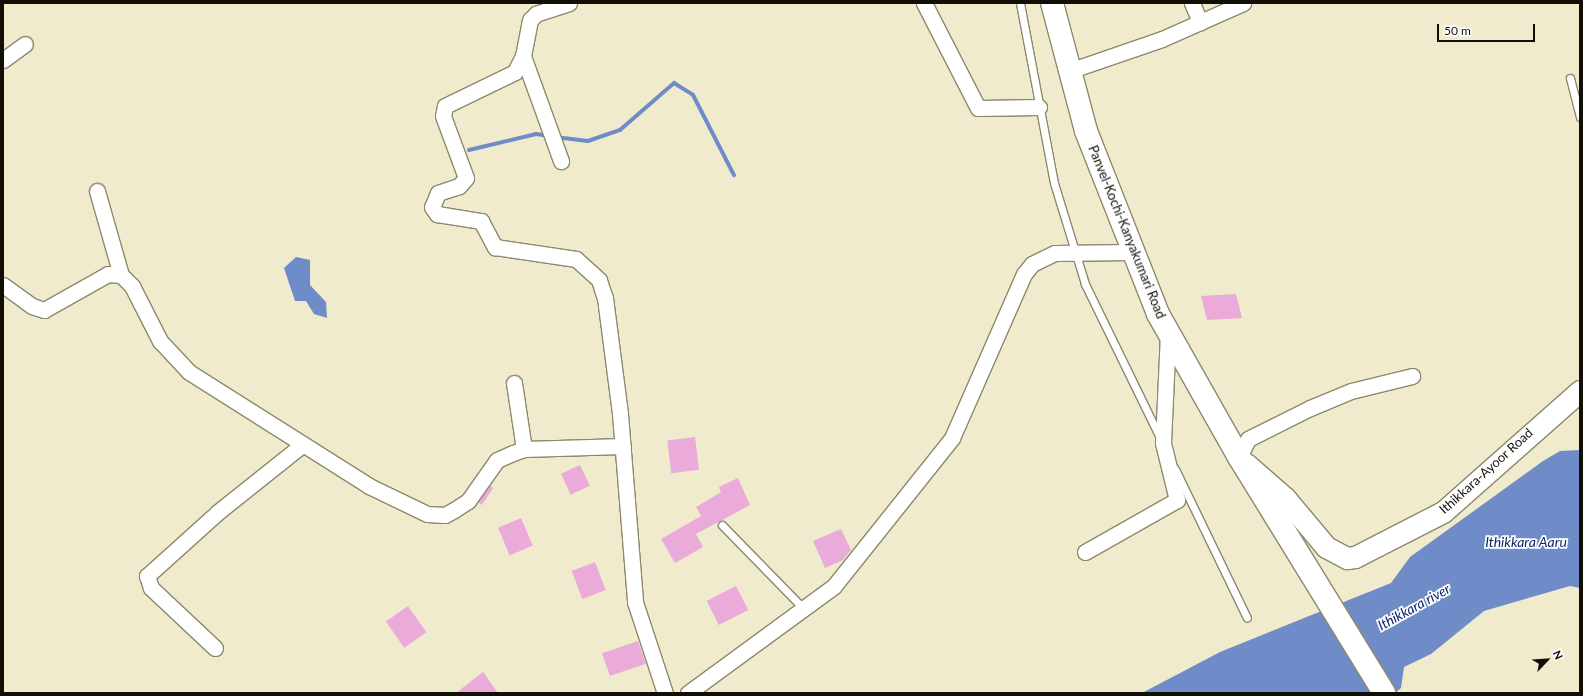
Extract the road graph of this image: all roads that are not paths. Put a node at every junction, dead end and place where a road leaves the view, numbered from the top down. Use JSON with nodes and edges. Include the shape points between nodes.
{"nodes":[{"id":1,"x":569,"y":3,"type":"edge"},
{"id":2,"x":924,"y":3,"type":"edge"},
{"id":3,"x":1020,"y":3,"type":"edge"},
{"id":4,"x":1052,"y":3,"type":"edge"},
{"id":5,"x":1192,"y":3,"type":"edge"},
{"id":6,"x":1242,"y":3,"type":"edge"},
{"id":7,"x":1200,"y":22,"type":"junction"},
{"id":8,"x":25,"y":44,"type":"dead end"},
{"id":9,"x":524,"y":56,"type":"junction"},
{"id":10,"x":3,"y":60,"type":"edge"},
{"id":11,"x":1069,"y":71,"type":"junction"},
{"id":12,"x":1570,"y":78,"type":"dead end"},
{"id":13,"x":1039,"y":107,"type":"junction"},
{"id":14,"x":1580,"y":116,"type":"edge"},
{"id":15,"x":561,"y":161,"type":"dead end"},
{"id":16,"x":97,"y":191,"type":"dead end"},
{"id":17,"x":1132,"y":252,"type":"junction"},
{"id":18,"x":1075,"y":253,"type":"junction"},
{"id":19,"x":121,"y":275,"type":"junction"},
{"id":20,"x":3,"y":285,"type":"edge"},
{"id":21,"x":1168,"y":334,"type":"junction"},
{"id":22,"x":1412,"y":376,"type":"dead end"},
{"id":23,"x":514,"y":383,"type":"dead end"},
{"id":24,"x":1580,"y":391,"type":"edge"},
{"id":25,"x":1163,"y":444,"type":"junction"},
{"id":26,"x":302,"y":445,"type":"junction"},
{"id":27,"x":623,"y":446,"type":"junction"},
{"id":28,"x":524,"y":450,"type":"junction"},
{"id":29,"x":1239,"y":457,"type":"junction"},
{"id":30,"x":722,"y":525,"type":"dead end"},
{"id":31,"x":1084,"y":552,"type":"dead end"},
{"id":32,"x":806,"y":611,"type":"junction"},
{"id":33,"x":1247,"y":618,"type":"dead end"},
{"id":34,"x":215,"y":648,"type":"dead end"},
{"id":35,"x":665,"y":693,"type":"edge"},
{"id":36,"x":688,"y":693,"type":"edge"},
{"id":37,"x":1384,"y":693,"type":"edge"}],
"edges":[{"from":1,"to":9,"type":"street","via":[[536,14],[530,20]]},
{"from":2,"to":13,"type":"street","via":[[978,108]]},
{"from":3,"to":13,"type":"lane"},
{"from":4,"to":11,"type":"highway","name":"Panvel-Kochi-Kanyakumari Road"},
{"from":5,"to":7,"type":"street"},
{"from":6,"to":7,"type":"street"},
{"from":7,"to":11,"type":"street","via":[[1162,39]]},
{"from":8,"to":10,"type":"street"},
{"from":9,"to":15,"type":"street"},
{"from":9,"to":27,"type":"street","via":[[515,72],[445,106],[443,116],[466,175],[463,183],[436,195],[432,211],[478,219],[495,247],[576,259],[596,275],[605,298]]},
{"from":11,"to":17,"type":"highway","name":"Panvel-Kochi-Kanyakumari Road","via":[[1086,131]]},
{"from":12,"to":14,"type":"lane"},
{"from":13,"to":18,"type":"lane","via":[[1054,183]]},
{"from":16,"to":19,"type":"street"},
{"from":17,"to":18,"type":"street"},
{"from":17,"to":21,"type":"highway","name":"Panvel-Kochi-Kanyakumari Road"},
{"from":18,"to":25,"type":"lane","via":[[1085,284]]},
{"from":18,"to":32,"type":"street","via":[[1045,255],[1027,269],[952,438],[834,586]]},
{"from":19,"to":20,"type":"street","via":[[108,274],[44,310],[32,306]]},
{"from":19,"to":26,"type":"street","via":[[132,286],[160,340],[174,358],[216,390]]},
{"from":21,"to":25,"type":"street"},
{"from":21,"to":29,"type":"highway","name":"Panvel-Kochi-Kanyakumari Road"},
{"from":22,"to":29,"type":"street","via":[[1351,391],[1310,408],[1248,439]]},
{"from":23,"to":28,"type":"street"},
{"from":24,"to":29,"type":"main road","name":"Ithikkara-Ayoor Road","via":[[1443,512],[1355,557],[1347,558],[1326,547],[1284,498]]},
{"from":25,"to":31,"type":"street","via":[[1177,500]]},
{"from":25,"to":33,"type":"lane"},
{"from":26,"to":28,"type":"street","via":[[369,486],[427,514],[445,515],[468,501],[497,460]]},
{"from":26,"to":34,"type":"street","via":[[218,512],[148,576],[151,588]]},
{"from":27,"to":28,"type":"street"},
{"from":27,"to":35,"type":"street","via":[[635,602]]},
{"from":29,"to":37,"type":"highway","name":"Panvel-Kochi-Kanyakumari Road"},
{"from":30,"to":32,"type":"lane"},
{"from":32,"to":36,"type":"street"}]}
